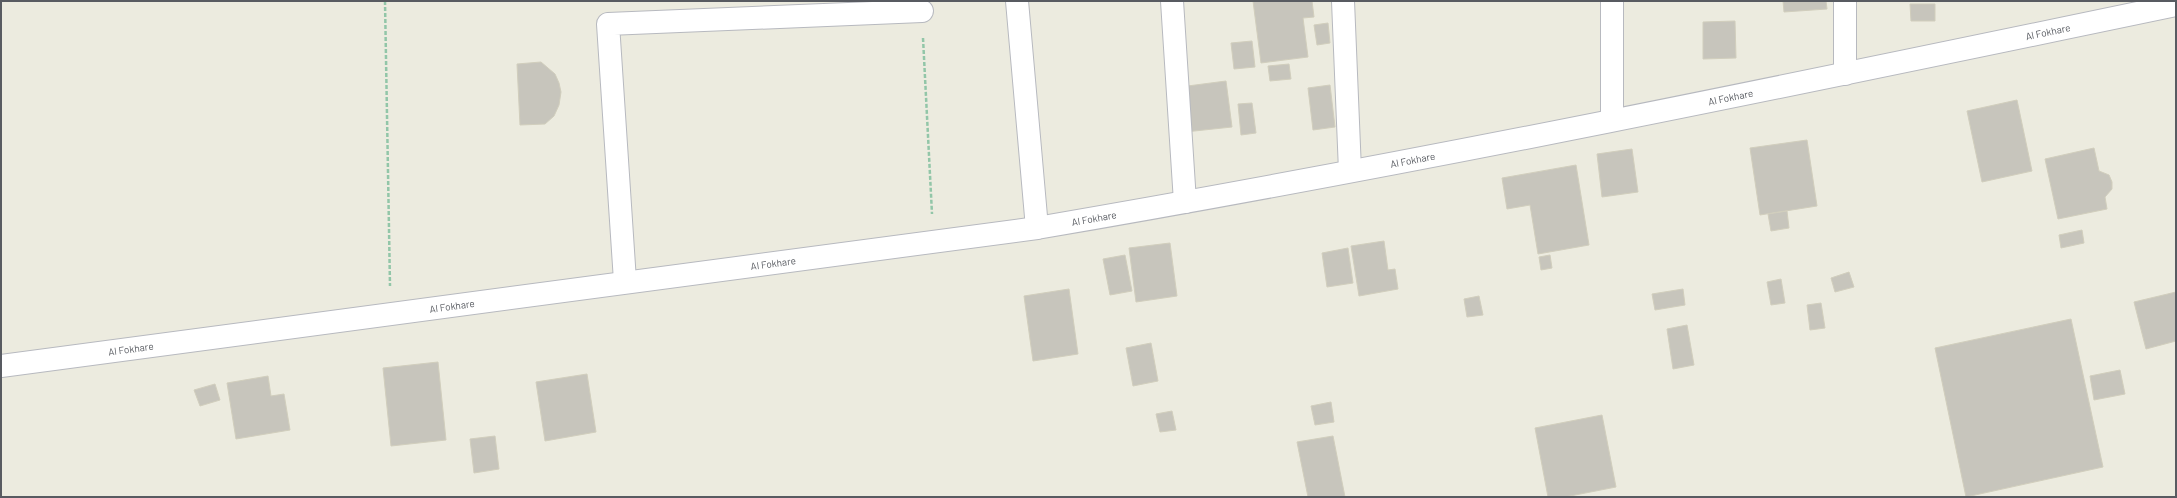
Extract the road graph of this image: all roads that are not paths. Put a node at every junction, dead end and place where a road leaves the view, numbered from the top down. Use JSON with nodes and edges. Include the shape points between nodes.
{"nodes":[{"id":1,"x":1017,"y":1,"type":"edge"},
{"id":2,"x":1172,"y":1,"type":"edge"},
{"id":3,"x":1343,"y":1,"type":"edge"},
{"id":4,"x":1612,"y":1,"type":"edge"},
{"id":5,"x":1845,"y":1,"type":"edge"},
{"id":6,"x":2176,"y":5,"type":"edge"},
{"id":7,"x":922,"y":11,"type":"road end"},
{"id":8,"x":1846,"y":74,"type":"junction"},
{"id":9,"x":1612,"y":120,"type":"junction"},
{"id":10,"x":1350,"y":171,"type":"junction"},
{"id":11,"x":1185,"y":202,"type":"junction"},
{"id":12,"x":1037,"y":228,"type":"junction"},
{"id":13,"x":625,"y":281,"type":"junction"},
{"id":14,"x":1,"y":366,"type":"edge"}],
"edges":[{"from":1,"to":12,"type":"street"},
{"from":2,"to":11,"type":"street"},
{"from":3,"to":10,"type":"street"},
{"from":4,"to":9,"type":"street"},
{"from":5,"to":8,"type":"street"},
{"from":6,"to":8,"type":"street","name":"Al Fokhare"},
{"from":7,"to":13,"type":"street","via":[[608,24]]},
{"from":8,"to":9,"type":"street","name":"Al Fokhare"},
{"from":9,"to":10,"type":"street","name":"Al Fokhare"},
{"from":10,"to":11,"type":"street","name":"Al Fokhare"},
{"from":11,"to":12,"type":"street","name":"Al Fokhare"},
{"from":12,"to":13,"type":"street","name":"Al Fokhare"},
{"from":13,"to":14,"type":"street","name":"Al Fokhare"}]}
